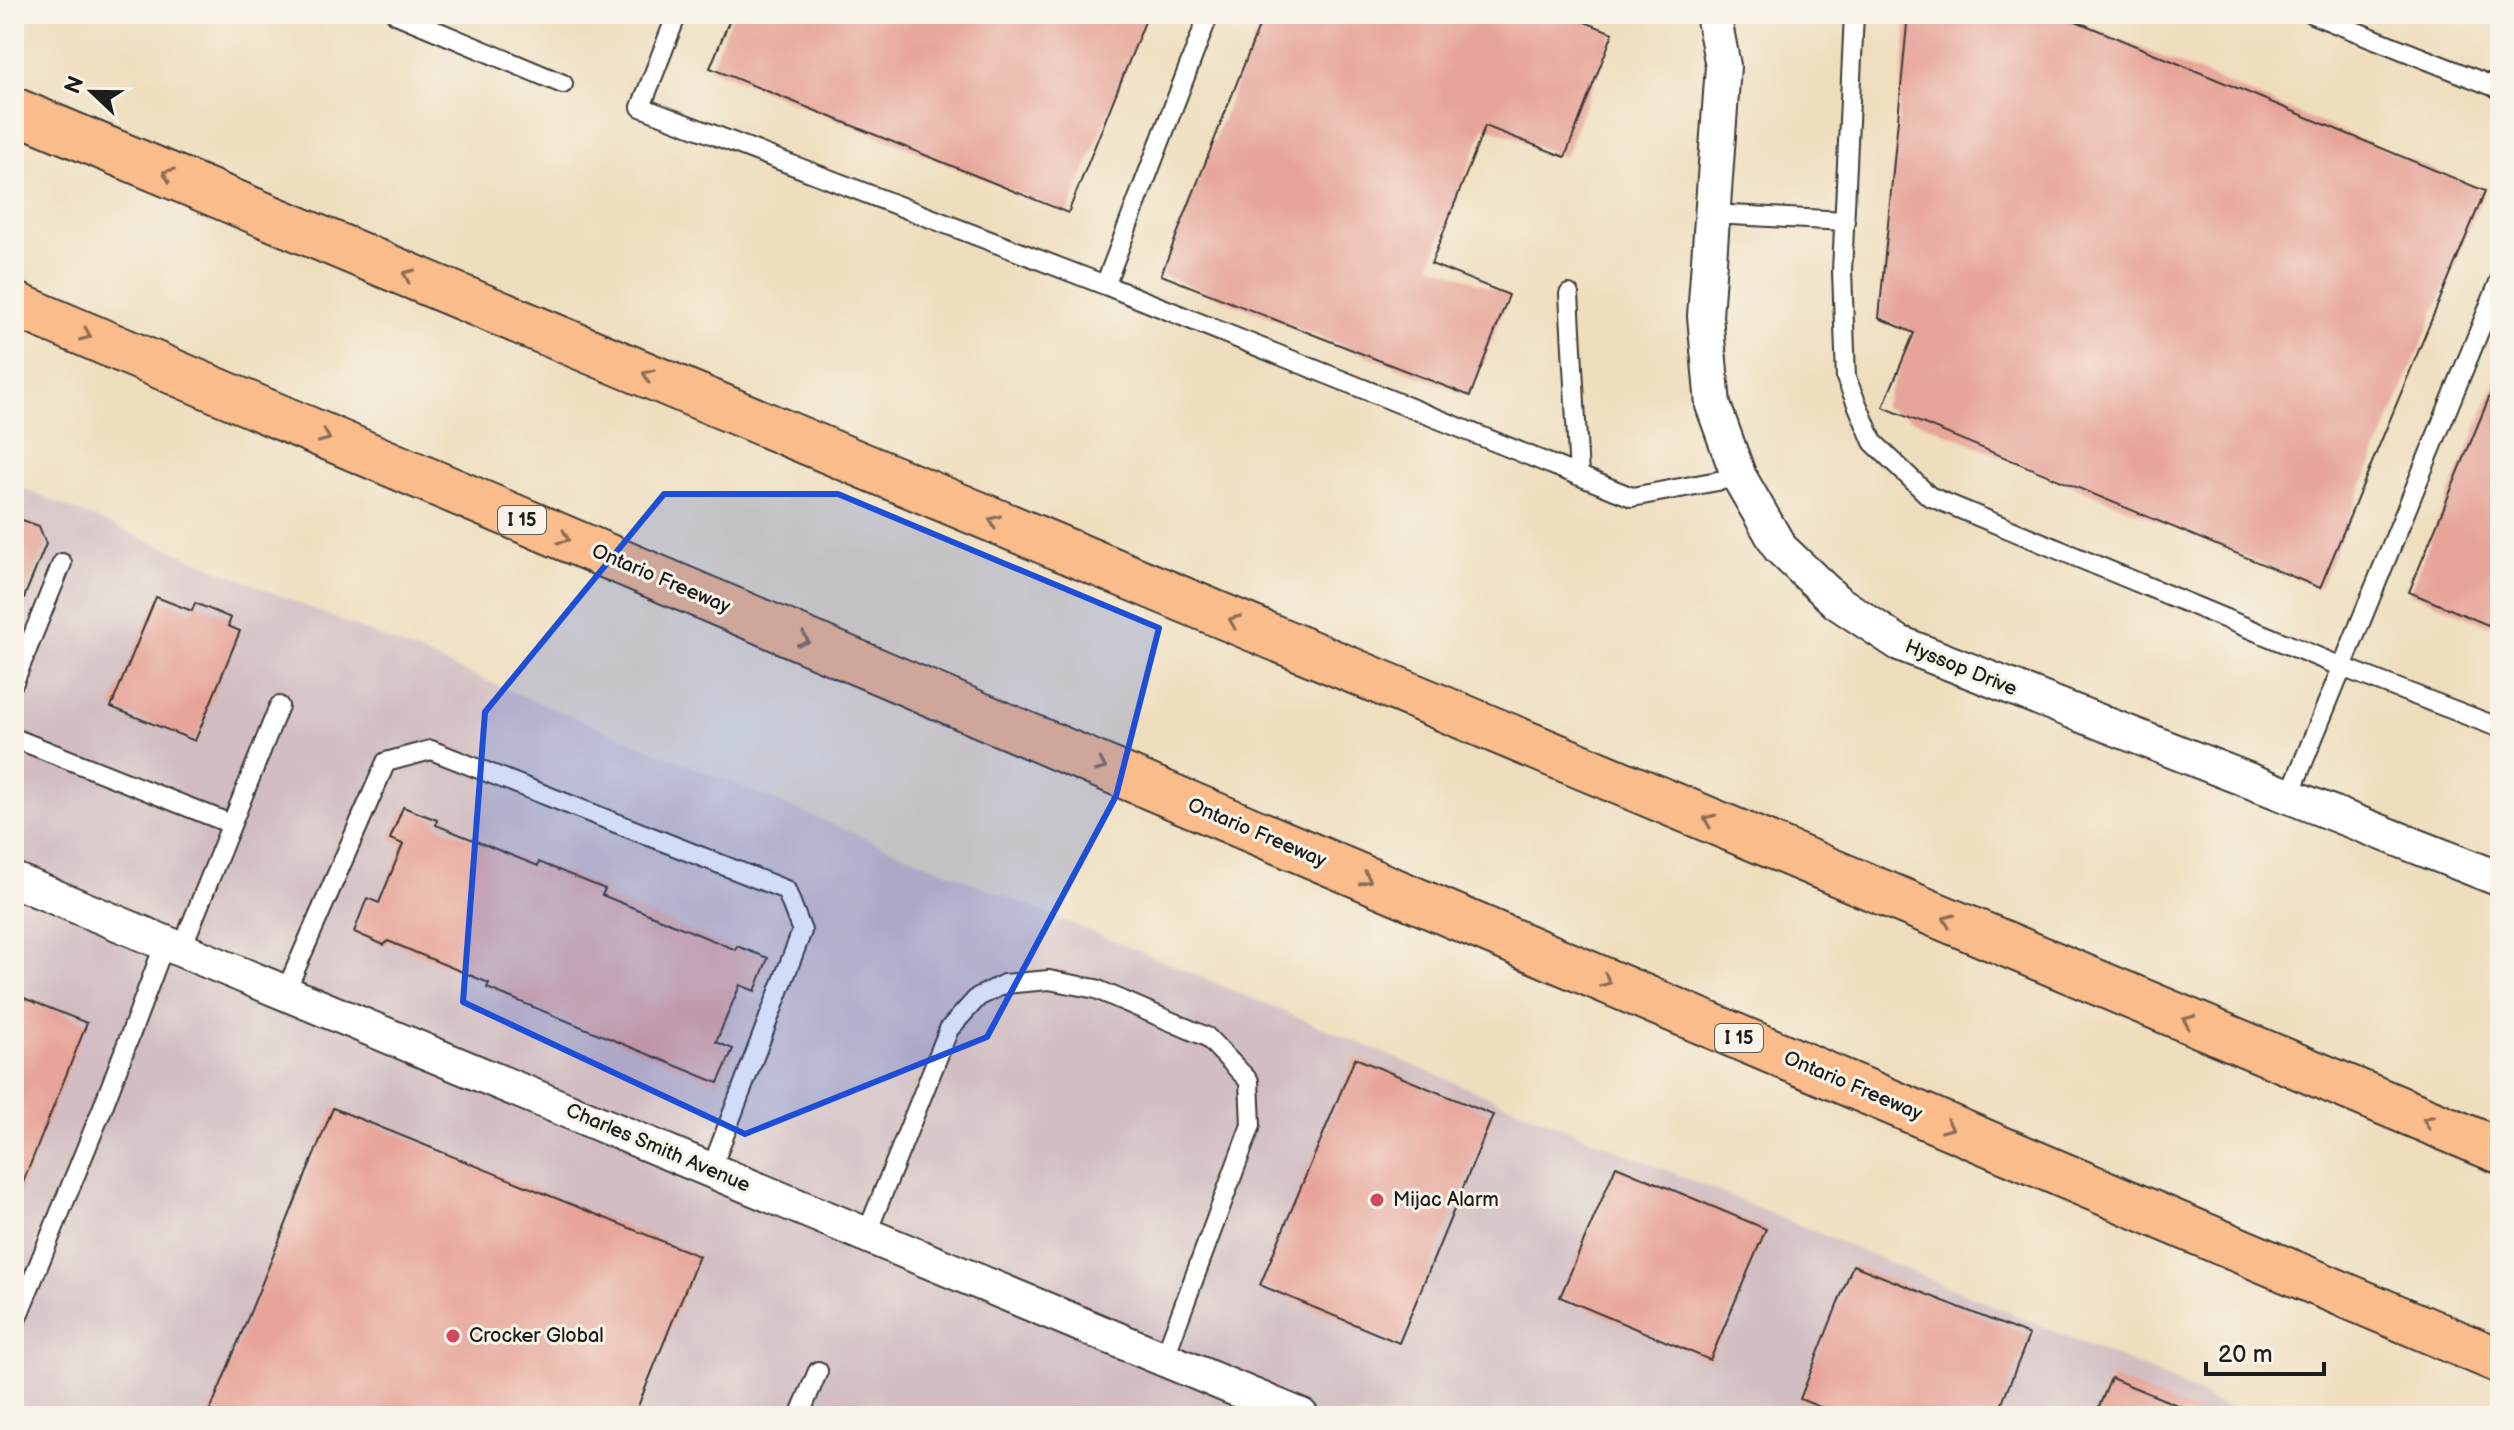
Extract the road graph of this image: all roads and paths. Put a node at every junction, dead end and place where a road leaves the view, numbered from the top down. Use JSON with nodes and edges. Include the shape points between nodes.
{"nodes":[{"id":1,"x":396,"y":14,"type":"edge"},
{"id":2,"x":677,"y":14,"type":"edge"},
{"id":3,"x":1209,"y":14,"type":"edge"},
{"id":4,"x":1713,"y":14,"type":"edge"},
{"id":5,"x":1854,"y":14,"type":"edge"},
{"id":6,"x":2312,"y":14,"type":"edge"},
{"id":7,"x":563,"y":84,"type":"dead end"},
{"id":8,"x":2500,"y":89,"type":"edge"},
{"id":9,"x":14,"y":110,"type":"edge"},
{"id":10,"x":1712,"y":214,"type":"junction"},
{"id":11,"x":1845,"y":221,"type":"junction"},
{"id":12,"x":2500,"y":280,"type":"edge"},
{"id":13,"x":1105,"y":285,"type":"junction"},
{"id":14,"x":1569,"y":294,"type":"dead end"},
{"id":15,"x":14,"y":304,"type":"edge"},
{"id":16,"x":1579,"y":476,"type":"junction"},
{"id":17,"x":1739,"y":477,"type":"junction"},
{"id":18,"x":62,"y":563,"type":"dead end"},
{"id":19,"x":2342,"y":667,"type":"junction"},
{"id":20,"x":14,"y":682,"type":"edge"},
{"id":21,"x":279,"y":706,"type":"dead end"},
{"id":22,"x":2500,"y":728,"type":"edge"},
{"id":23,"x":14,"y":738,"type":"edge"},
{"id":24,"x":2289,"y":797,"type":"junction"},
{"id":25,"x":231,"y":824,"type":"junction"},
{"id":26,"x":2500,"y":879,"type":"edge"},
{"id":27,"x":14,"y":880,"type":"edge"},
{"id":28,"x":173,"y":946,"type":"junction"},
{"id":29,"x":285,"y":993,"type":"junction"},
{"id":30,"x":2500,"y":1151,"type":"edge"},
{"id":31,"x":711,"y":1170,"type":"junction"},
{"id":32,"x":866,"y":1235,"type":"junction"},
{"id":33,"x":14,"y":1325,"type":"edge"},
{"id":34,"x":2449,"y":1340,"type":"junction"},
{"id":35,"x":1164,"y":1359,"type":"junction"},
{"id":36,"x":2500,"y":1361,"type":"edge"},
{"id":37,"x":2500,"y":1370,"type":"edge"},
{"id":38,"x":818,"y":1371,"type":"dead end"},
{"id":39,"x":799,"y":1416,"type":"edge"},
{"id":40,"x":1301,"y":1416,"type":"edge"}],
"edges":[{"from":1,"to":7,"type":"lane"},
{"from":2,"to":13,"type":"lane","via":[[641,107]]},
{"from":3,"to":13,"type":"lane"},
{"from":4,"to":10,"type":"street","name":"Hyssop Drive","via":[[1723,66]]},
{"from":5,"to":11,"type":"lane"},
{"from":6,"to":8,"type":"lane"},
{"from":30,"to":9,"type":"highway","one_way":true},
{"from":10,"to":11,"type":"lane"},
{"from":10,"to":17,"type":"street","name":"Hyssop Drive","via":[[1705,316],[1713,405]]},
{"from":11,"to":19,"type":"lane","via":[[1846,378],[1873,442],[1929,496]]},
{"from":12,"to":19,"type":"lane"},
{"from":13,"to":16,"type":"lane"},
{"from":14,"to":16,"type":"lane"},
{"from":15,"to":34,"type":"highway","name":"Ontario Freeway","number":"I 15","one_way":true},
{"from":16,"to":17,"type":"lane","via":[[1632,497]]},
{"from":17,"to":24,"type":"street","name":"Hyssop Drive","via":[[1780,548],[1837,602],[1899,643]]},
{"from":18,"to":20,"type":"lane"},
{"from":19,"to":22,"type":"lane"},
{"from":19,"to":24,"type":"lane"},
{"from":21,"to":25,"type":"lane"},
{"from":23,"to":25,"type":"lane"},
{"from":24,"to":26,"type":"street","name":"Hyssop Drive"},
{"from":25,"to":28,"type":"lane"},
{"from":27,"to":28,"type":"street","name":"Charles Smith Avenue"},
{"from":28,"to":29,"type":"street","name":"Charles Smith Avenue"},
{"from":28,"to":33,"type":"lane"},
{"from":29,"to":31,"type":"street","name":"Charles Smith Avenue"},
{"from":29,"to":31,"type":"lane","via":[[386,762],[431,750],[786,890],[802,931]]},
{"from":31,"to":32,"type":"street","name":"Charles Smith Avenue"},
{"from":32,"to":35,"type":"street","name":"Charles Smith Avenue"},
{"from":32,"to":35,"type":"lane","via":[[949,1029],[978,997],[1004,984],[1049,980],[1096,989],[1207,1037],[1249,1081],[1251,1125]]},
{"from":34,"to":36,"type":"highway","name":"Ontario Freeway","number":"I 15"},
{"from":34,"to":37,"type":"highway"},
{"from":35,"to":40,"type":"street","name":"Charles Smith Avenue"},
{"from":38,"to":39,"type":"lane"}]}
